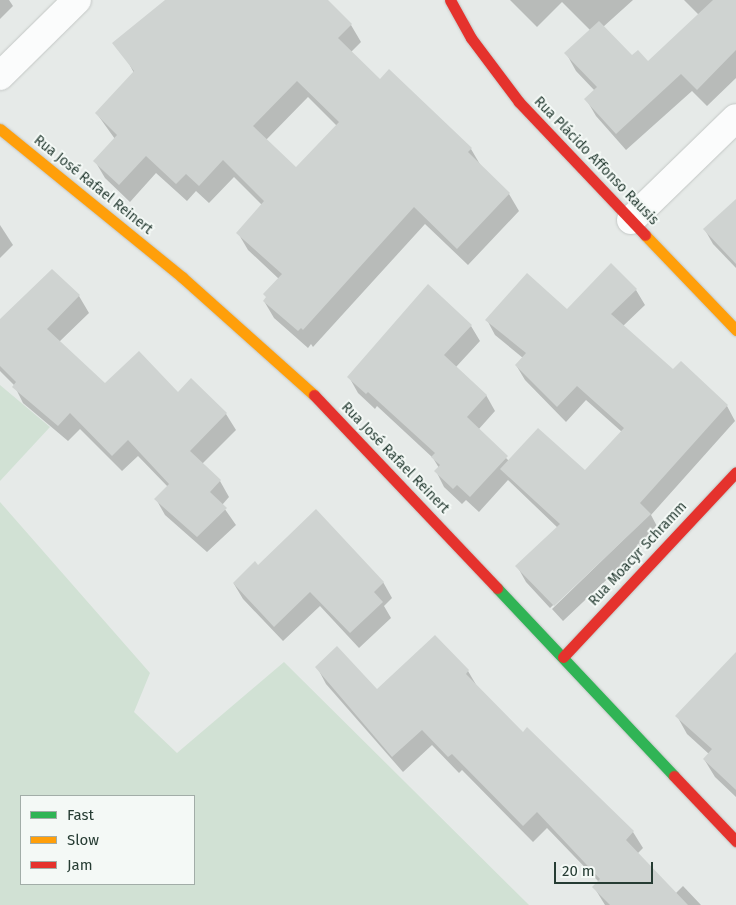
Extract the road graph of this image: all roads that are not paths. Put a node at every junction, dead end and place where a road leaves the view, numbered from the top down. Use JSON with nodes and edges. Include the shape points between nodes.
{"nodes":[{"id":1,"x":77,"y":0,"type":"edge"},
{"id":2,"x":450,"y":0,"type":"edge"},
{"id":3,"x":0,"y":76,"type":"edge"},
{"id":4,"x":736,"y":118,"type":"edge"},
{"id":5,"x":0,"y":129,"type":"edge"},
{"id":6,"x":631,"y":220,"type":"junction"},
{"id":7,"x":736,"y":330,"type":"edge"},
{"id":8,"x":736,"y":472,"type":"edge"},
{"id":9,"x":562,"y":657,"type":"junction"},
{"id":10,"x":736,"y":842,"type":"edge"}],
"edges":[{"from":1,"to":3,"type":"street"},
{"from":2,"to":6,"type":"street","name":"Rua Plácido Affonso Rausis","via":[[499,78]]},
{"from":4,"to":6,"type":"street"},
{"from":5,"to":9,"type":"street","name":"Rua José Rafael Reinert","via":[[257,342],[322,403]]},
{"from":6,"to":7,"type":"street","name":"Rua Plácido Affonso Rausis"},
{"from":8,"to":9,"type":"street","name":"Rua Moacyr Schramm"},
{"from":9,"to":10,"type":"street","name":"Rua José Rafael Reinert"}]}
